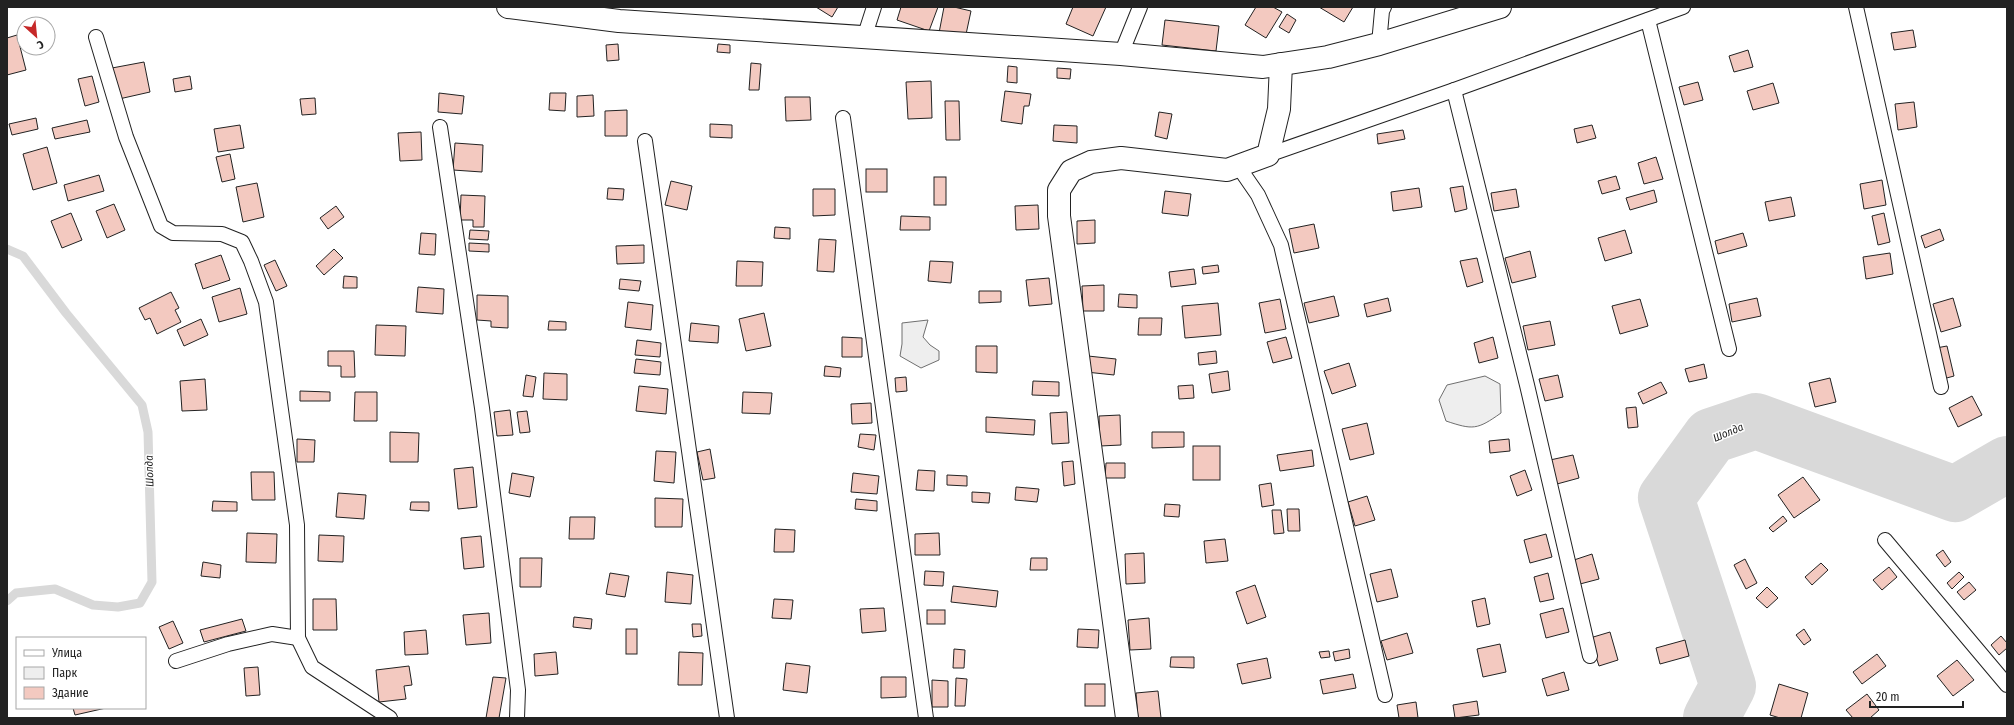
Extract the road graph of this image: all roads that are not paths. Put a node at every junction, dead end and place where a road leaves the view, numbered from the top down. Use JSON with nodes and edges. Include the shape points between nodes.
{"nodes":[{"id":1,"x":508,"y":7,"type":"edge"},
{"id":2,"x":874,"y":7,"type":"edge"},
{"id":3,"x":1140,"y":7,"type":"edge"},
{"id":4,"x":1384,"y":7,"type":"edge"},
{"id":5,"x":1500,"y":7,"type":"edge"},
{"id":6,"x":1683,"y":7,"type":"edge"},
{"id":7,"x":1856,"y":7,"type":"edge"},
{"id":8,"x":621,"y":14,"type":"edge"},
{"id":9,"x":1648,"y":20,"type":"junction"},
{"id":10,"x":96,"y":37,"type":"dead end"},
{"id":11,"x":864,"y":38,"type":"junction"},
{"id":12,"x":1379,"y":44,"type":"junction"},
{"id":13,"x":1121,"y":54,"type":"junction"},
{"id":14,"x":1281,"y":64,"type":"junction"},
{"id":15,"x":1454,"y":90,"type":"junction"},
{"id":16,"x":843,"y":118,"type":"dead end"},
{"id":17,"x":440,"y":127,"type":"dead end"},
{"id":18,"x":645,"y":141,"type":"dead end"},
{"id":19,"x":1268,"y":155,"type":"junction"},
{"id":20,"x":1238,"y":166,"type":"junction"},
{"id":21,"x":1729,"y":349,"type":"dead end"},
{"id":22,"x":1941,"y":387,"type":"dead end"},
{"id":23,"x":1885,"y":540,"type":"dead end"},
{"id":24,"x":298,"y":638,"type":"junction"},
{"id":25,"x":1590,"y":656,"type":"dead end"},
{"id":26,"x":176,"y":661,"type":"dead end"},
{"id":27,"x":2007,"y":685,"type":"edge"},
{"id":28,"x":1385,"y":695,"type":"dead end"},
{"id":29,"x":390,"y":718,"type":"edge"},
{"id":30,"x":517,"y":718,"type":"edge"},
{"id":31,"x":726,"y":718,"type":"edge"},
{"id":32,"x":926,"y":718,"type":"edge"},
{"id":33,"x":1127,"y":718,"type":"edge"}],
"edges":[{"from":1,"to":8,"type":"street"},
{"from":2,"to":11,"type":"lane"},
{"from":3,"to":13,"type":"lane"},
{"from":4,"to":12,"type":"lane"},
{"from":5,"to":12,"type":"street"},
{"from":6,"to":9,"type":"lane"},
{"from":7,"to":22,"type":"lane"},
{"from":8,"to":11,"type":"street"},
{"from":9,"to":15,"type":"lane"},
{"from":9,"to":21,"type":"lane"},
{"from":10,"to":24,"type":"lane","via":[[126,137],[161,226],[173,233],[222,234],[242,242],[266,302],[297,525]]},
{"from":11,"to":13,"type":"street"},
{"from":12,"to":14,"type":"street","via":[[1328,57]]},
{"from":13,"to":14,"type":"street","via":[[1263,67]]},
{"from":14,"to":19,"type":"street","via":[[1279,110]]},
{"from":15,"to":19,"type":"lane"},
{"from":15,"to":25,"type":"lane","via":[[1527,385]]},
{"from":16,"to":32,"type":"lane"},
{"from":17,"to":30,"type":"lane","via":[[482,408],[518,690]]},
{"from":18,"to":31,"type":"lane"},
{"from":19,"to":20,"type":"street"},
{"from":20,"to":28,"type":"lane","via":[[1258,196],[1281,245]]},
{"from":20,"to":33,"type":"street","via":[[1227,170],[1121,158],[1091,162],[1071,171],[1059,190],[1060,224]]},
{"from":23,"to":27,"type":"lane"},
{"from":24,"to":26,"type":"lane","via":[[272,634],[228,644]]},
{"from":24,"to":29,"type":"lane","via":[[312,667]]}]}
